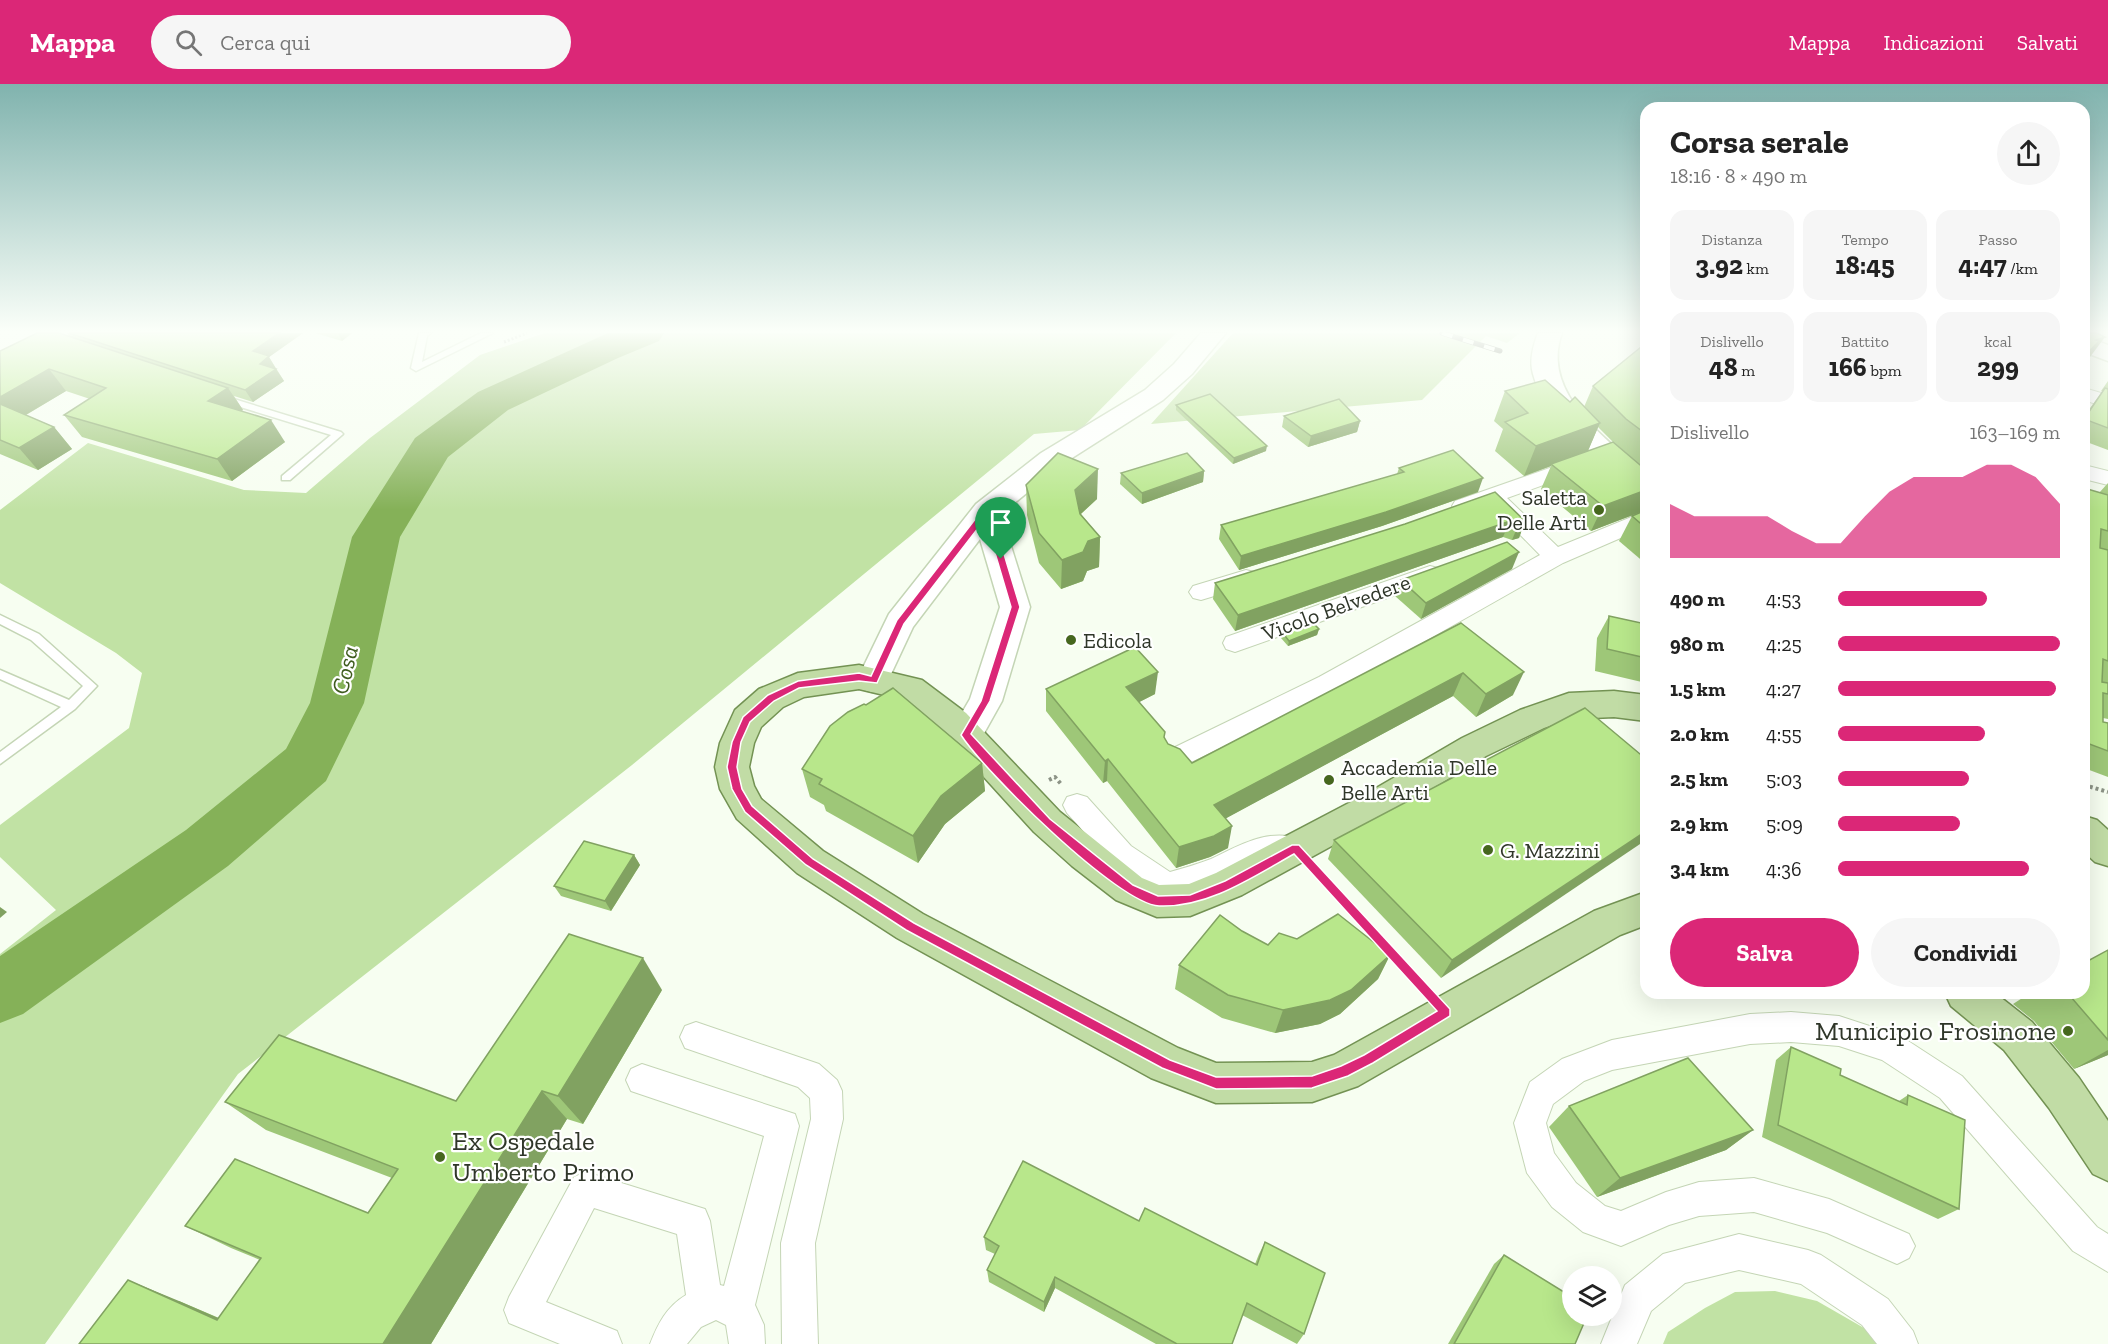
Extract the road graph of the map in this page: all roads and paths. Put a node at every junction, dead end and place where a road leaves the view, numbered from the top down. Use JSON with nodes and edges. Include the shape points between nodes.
{"nodes":[{"id":1,"x":1158,"y":392,"type":"edge"},
{"id":2,"x":1555,"y":392,"type":"edge"},
{"id":3,"x":216,"y":396,"type":"edge"},
{"id":4,"x":2090,"y":396,"type":"edge"},
{"id":5,"x":2108,"y":402,"type":"edge"},
{"id":6,"x":1608,"y":455,"type":"junction"},
{"id":7,"x":2090,"y":474,"type":"edge"},
{"id":8,"x":286,"y":478,"type":"dead end"},
{"id":9,"x":2108,"y":478,"type":"edge"},
{"id":10,"x":1640,"y":484,"type":"edge"},
{"id":11,"x":1492,"y":496,"type":"junction"},
{"id":12,"x":986,"y":511,"type":"junction"},
{"id":13,"x":1442,"y":514,"type":"edge"},
{"id":14,"x":1640,"y":521,"type":"edge"},
{"id":15,"x":1511,"y":552,"type":"edge"},
{"id":16,"x":1555,"y":557,"type":"junction"},
{"id":17,"x":1449,"y":567,"type":"edge"},
{"id":18,"x":1533,"y":570,"type":"junction"},
{"id":19,"x":1263,"y":573,"type":"edge"},
{"id":20,"x":1201,"y":592,"type":"dead end"},
{"id":21,"x":0,"y":620,"type":"edge"},
{"id":22,"x":1235,"y":643,"type":"dead end"},
{"id":23,"x":0,"y":674,"type":"edge"},
{"id":24,"x":873,"y":680,"type":"junction"},
{"id":25,"x":71,"y":706,"type":"junction"},
{"id":26,"x":1640,"y":707,"type":"edge"},
{"id":27,"x":966,"y":735,"type":"junction"},
{"id":28,"x":1176,"y":758,"type":"edge"},
{"id":29,"x":0,"y":759,"type":"edge"},
{"id":30,"x":2090,"y":787,"type":"edge"},
{"id":31,"x":2108,"y":792,"type":"edge"},
{"id":32,"x":1077,"y":805,"type":"dead end"},
{"id":33,"x":2090,"y":815,"type":"edge"},
{"id":34,"x":2108,"y":820,"type":"edge"},
{"id":35,"x":2090,"y":836,"type":"edge"},
{"id":36,"x":1296,"y":848,"type":"junction"},
{"id":37,"x":2108,"y":851,"type":"edge"},
{"id":38,"x":1640,"y":910,"type":"edge"},
{"id":39,"x":1973,"y":999,"type":"edge"},
{"id":40,"x":1446,"y":1012,"type":"junction"},
{"id":41,"x":696,"y":1037,"type":"dead end"},
{"id":42,"x":642,"y":1080,"type":"dead end"},
{"id":43,"x":2108,"y":1159,"type":"edge"},
{"id":44,"x":1897,"y":1246,"type":"dead end"},
{"id":45,"x":2108,"y":1254,"type":"edge"},
{"id":46,"x":740,"y":1325,"type":"edge"},
{"id":47,"x":603,"y":1344,"type":"edge"},
{"id":48,"x":668,"y":1344,"type":"edge"},
{"id":49,"x":800,"y":1344,"type":"edge"},
{"id":50,"x":1619,"y":1344,"type":"edge"},
{"id":51,"x":1900,"y":1344,"type":"edge"}],
"edges":[{"from":1,"to":12,"type":"street","via":[[1051,459]]},
{"from":2,"to":6,"type":"street"},
{"from":3,"to":8,"type":"lane","via":[[338,434]]},
{"from":4,"to":5,"type":"street"},
{"from":6,"to":10,"type":"street"},
{"from":6,"to":11,"type":"street"},
{"from":7,"to":9,"type":"street"},
{"from":11,"to":13,"type":"street"},
{"from":11,"to":16,"type":"street"},
{"from":12,"to":24,"type":"street","via":[[900,622]]},
{"from":12,"to":27,"type":"street","via":[[1015,607],[986,701]]},
{"from":14,"to":16,"type":"street"},
{"from":15,"to":18,"type":"street"},
{"from":16,"to":18,"type":"street"},
{"from":17,"to":22,"type":"street","name":"Vicolo Belvedere"},
{"from":18,"to":28,"type":"street","via":[[1329,684]]},
{"from":19,"to":20,"type":"street"},
{"from":21,"to":25,"type":"lane","via":[[35,637],[91,686]]},
{"from":23,"to":25,"type":"lane"},
{"from":24,"to":27,"type":"main road","via":[[911,689]]},
{"from":24,"to":40,"type":"main road","via":[[859,677],[798,685],[771,698],[747,719],[736,742],[732,767],[737,789],[749,809],[810,862],[910,926],[1166,1064],[1216,1083],[1312,1082],[1368,1059]]},
{"from":25,"to":29,"type":"lane"},
{"from":26,"to":36,"type":"main road","via":[[1569,706],[1532,719],[1474,747]]},
{"from":27,"to":36,"type":"main road","via":[[1047,822],[1129,889],[1157,901],[1190,900]]},
{"from":30,"to":31,"type":"path"},
{"from":32,"to":36,"type":"street","via":[[1121,854],[1167,886],[1217,869],[1256,849]]},
{"from":33,"to":34,"type":"main road"},
{"from":35,"to":37,"type":"main road"},
{"from":36,"to":40,"type":"path"},
{"from":38,"to":40,"type":"main road","via":[[1607,923]]},
{"from":39,"to":43,"type":"main road","via":[[2019,1036],[2064,1093]]},
{"from":41,"to":49,"type":"street","via":[[808,1075],[826,1091],[827,1119],[798,1243]]},
{"from":42,"to":46,"type":"street","via":[[783,1126]]},
{"from":44,"to":45,"type":"street","via":[[1829,1216],[1754,1195],[1699,1199],[1621,1229],[1595,1220],[1564,1195],[1539,1161],[1530,1123],[1540,1093],[1573,1070],[1612,1055],[1750,1029],[1839,1031],[1891,1048],[1951,1087],[2085,1239]]},
{"from":46,"to":47,"type":"street","via":[[693,1221],[586,1189],[522,1310]]},
{"from":46,"to":48,"type":"street","via":[[692,1309],[672,1331]]},
{"from":50,"to":51,"type":"street","via":[[1638,1298],[1676,1267],[1739,1252],[1808,1268],[1875,1312]]}]}
